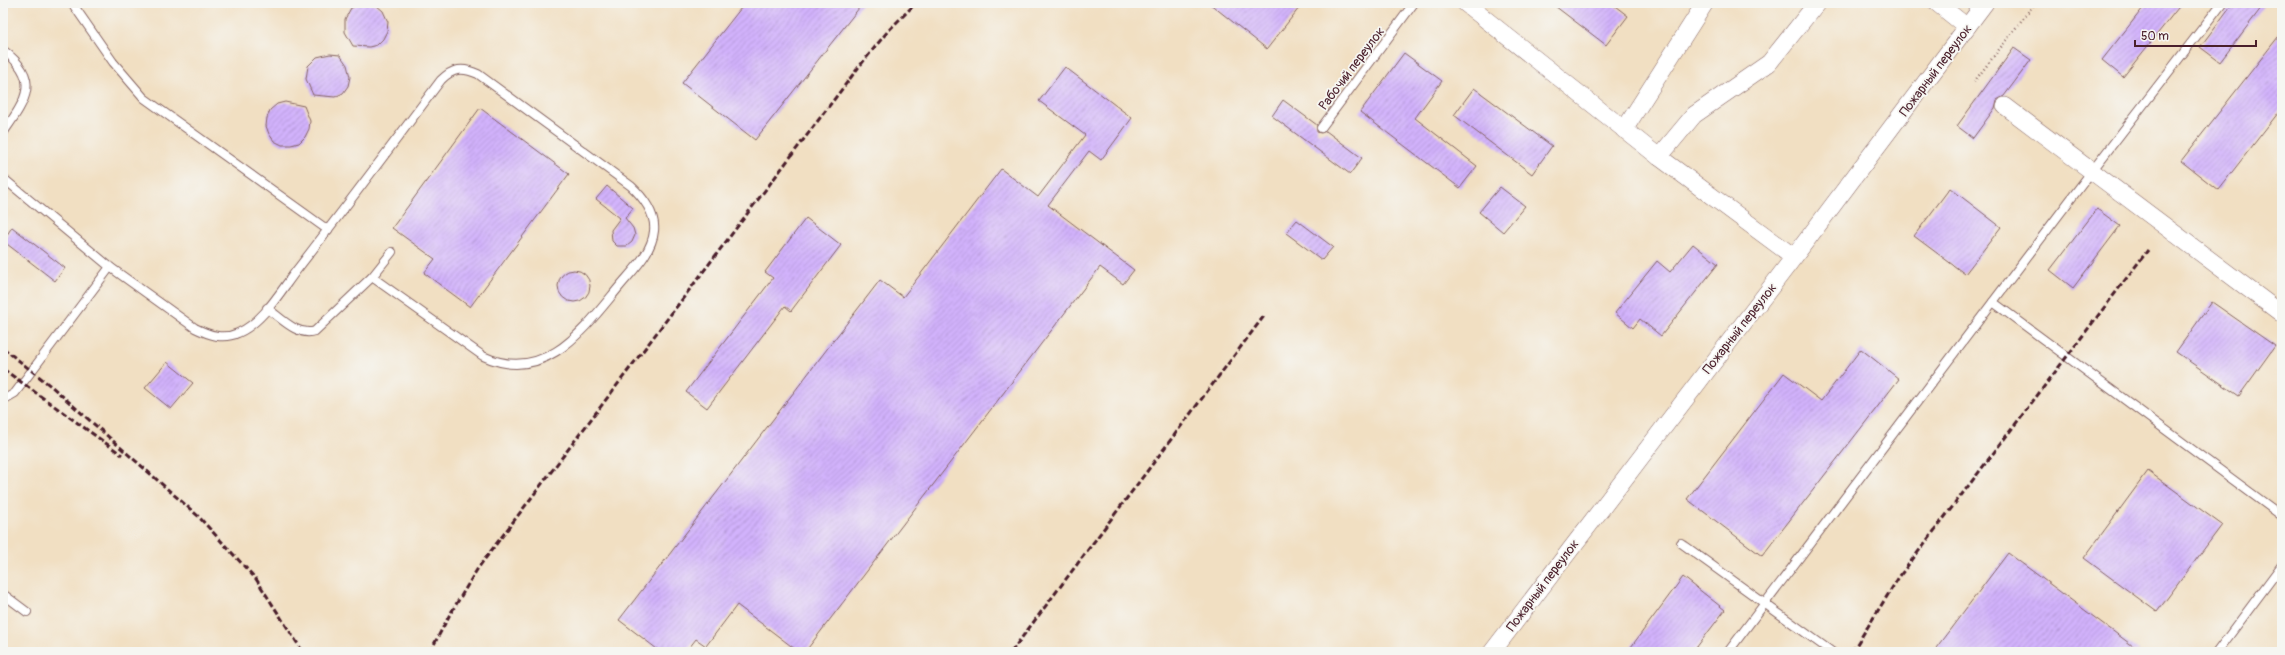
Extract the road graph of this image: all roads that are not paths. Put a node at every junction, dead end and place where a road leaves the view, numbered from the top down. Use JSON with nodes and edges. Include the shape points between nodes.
{"nodes":[{"id":1,"x":72,"y":3,"type":"edge"},
{"id":2,"x":1414,"y":3,"type":"edge"},
{"id":3,"x":1466,"y":3,"type":"edge"},
{"id":4,"x":1704,"y":3,"type":"edge"},
{"id":5,"x":1817,"y":3,"type":"edge"},
{"id":6,"x":1937,"y":3,"type":"edge"},
{"id":7,"x":1985,"y":3,"type":"edge"},
{"id":8,"x":2222,"y":3,"type":"edge"},
{"id":9,"x":1967,"y":27,"type":"junction"},
{"id":10,"x":3,"y":50,"type":"edge"},
{"id":11,"x":2005,"y":106,"type":"dead end"},
{"id":12,"x":1321,"y":128,"type":"dead end"},
{"id":13,"x":1624,"y":130,"type":"junction"},
{"id":14,"x":3,"y":133,"type":"edge"},
{"id":15,"x":1659,"y":157,"type":"junction"},
{"id":16,"x":2092,"y":171,"type":"junction"},
{"id":17,"x":3,"y":178,"type":"edge"},
{"id":18,"x":328,"y":230,"type":"junction"},
{"id":19,"x":392,"y":252,"type":"dead end"},
{"id":20,"x":1794,"y":257,"type":"junction"},
{"id":21,"x":110,"y":267,"type":"junction"},
{"id":22,"x":372,"y":277,"type":"junction"},
{"id":23,"x":1993,"y":302,"type":"junction"},
{"id":24,"x":267,"y":308,"type":"junction"},
{"id":25,"x":2282,"y":314,"type":"edge"},
{"id":26,"x":3,"y":400,"type":"edge"},
{"id":27,"x":2282,"y":516,"type":"edge"},
{"id":28,"x":1681,"y":543,"type":"dead end"},
{"id":29,"x":2282,"y":565,"type":"edge"},
{"id":30,"x":3,"y":594,"type":"edge"},
{"id":31,"x":1765,"y":603,"type":"junction"},
{"id":32,"x":27,"y":612,"type":"dead end"},
{"id":33,"x":1492,"y":652,"type":"edge"},
{"id":34,"x":1728,"y":652,"type":"edge"},
{"id":35,"x":1832,"y":652,"type":"edge"},
{"id":36,"x":2217,"y":652,"type":"edge"}],
"edges":[{"from":1,"to":18,"type":"lane","via":[[113,62],[144,98]]},
{"from":2,"to":12,"type":"lane","name":"Рабочий переулок"},
{"from":3,"to":13,"type":"street"},
{"from":4,"to":13,"type":"street"},
{"from":5,"to":15,"type":"street","via":[[1769,63],[1694,115]]},
{"from":6,"to":9,"type":"street"},
{"from":7,"to":9,"type":"street","name":"Пожарный переулок"},
{"from":8,"to":16,"type":"lane"},
{"from":9,"to":20,"type":"street","name":"Пожарный переулок"},
{"from":10,"to":14,"type":"lane","via":[[21,66],[27,83],[27,95],[22,106]]},
{"from":11,"to":16,"type":"street"},
{"from":13,"to":15,"type":"street"},
{"from":15,"to":20,"type":"street"},
{"from":16,"to":23,"type":"lane"},
{"from":16,"to":25,"type":"street"},
{"from":17,"to":21,"type":"lane"},
{"from":18,"to":22,"type":"lane","via":[[441,80],[449,72],[459,68],[478,74],[631,186],[641,196],[652,217],[652,241],[639,262],[580,333],[568,344],[538,360],[510,365],[483,356]]},
{"from":18,"to":24,"type":"lane"},
{"from":19,"to":22,"type":"lane"},
{"from":20,"to":33,"type":"street","name":"Пожарный переулок"},
{"from":21,"to":24,"type":"lane","via":[[207,334],[227,337],[238,334],[256,321]]},
{"from":21,"to":26,"type":"lane","via":[[15,393]]},
{"from":22,"to":24,"type":"lane","via":[[316,331],[309,333],[298,330]]},
{"from":23,"to":27,"type":"lane"},
{"from":23,"to":31,"type":"lane"},
{"from":28,"to":31,"type":"lane"},
{"from":29,"to":36,"type":"lane"},
{"from":30,"to":32,"type":"lane"},
{"from":31,"to":34,"type":"lane"},
{"from":31,"to":35,"type":"lane"}]}
